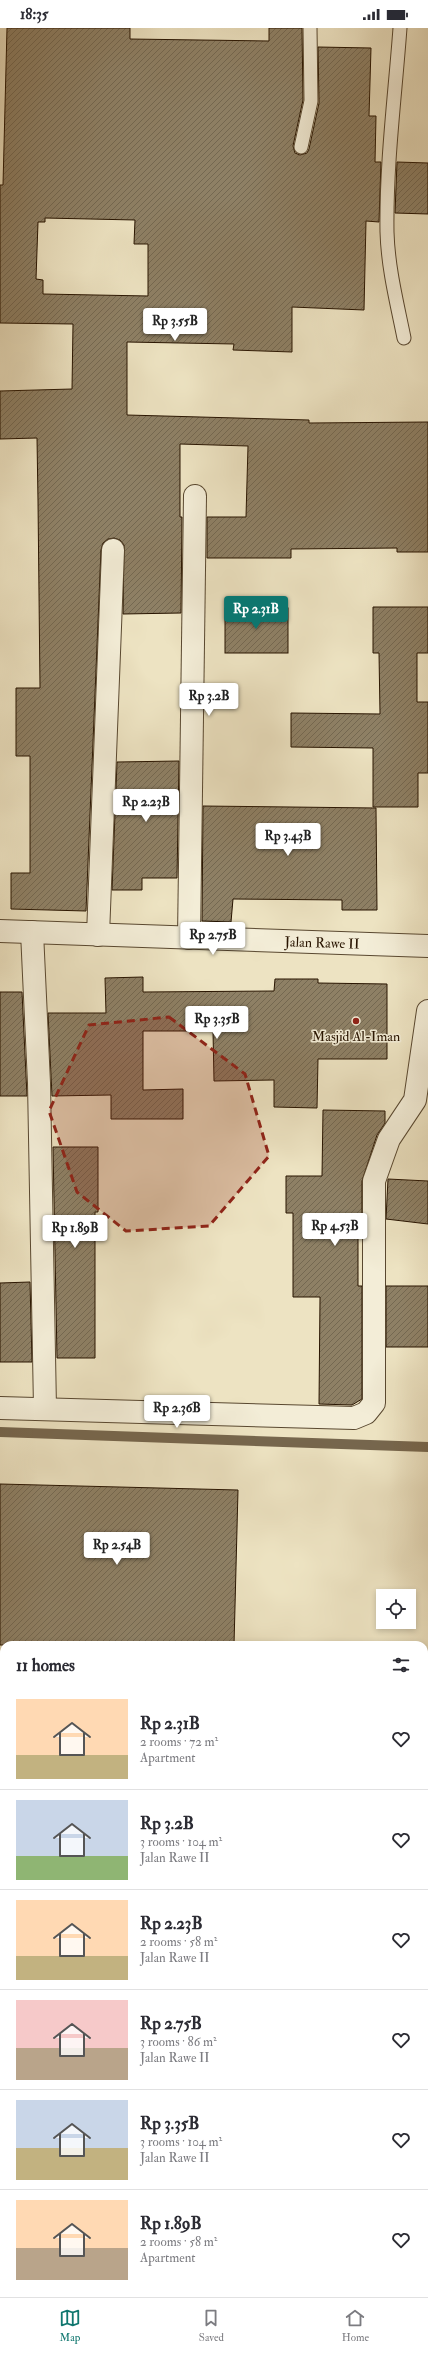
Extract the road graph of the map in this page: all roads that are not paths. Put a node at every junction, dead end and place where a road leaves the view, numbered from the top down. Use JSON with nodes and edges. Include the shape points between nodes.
{"nodes":[{"id":1,"x":310,"y":28,"type":"edge"},
{"id":2,"x":400,"y":28,"type":"edge"},
{"id":3,"x":301,"y":147,"type":"dead end"},
{"id":4,"x":404,"y":338,"type":"dead end"},
{"id":5,"x":195,"y":496,"type":"dead end"},
{"id":6,"x":113,"y":550,"type":"dead end"},
{"id":7,"x":0,"y":931,"type":"edge"},
{"id":8,"x":32,"y":932,"type":"junction"},
{"id":9,"x":98,"y":935,"type":"junction"},
{"id":10,"x":189,"y":938,"type":"junction"},
{"id":11,"x":428,"y":946,"type":"edge"},
{"id":12,"x":428,"y":1011,"type":"edge"},
{"id":13,"x":0,"y":1408,"type":"edge"},
{"id":14,"x":44,"y":1408,"type":"junction"}],
"edges":[{"from":1,"to":3,"type":"lane","via":[[311,101]]},
{"from":2,"to":4,"type":"lane","via":[[387,233],[390,267]]},
{"from":5,"to":10,"type":"street"},
{"from":6,"to":9,"type":"street"},
{"from":7,"to":8,"type":"street","name":"Jalan Rawe II"},
{"from":8,"to":9,"type":"street","name":"Jalan Rawe II"},
{"from":8,"to":14,"type":"street","via":[[38,1076]]},
{"from":9,"to":10,"type":"street","name":"Jalan Rawe II"},
{"from":10,"to":11,"type":"street","name":"Jalan Rawe II"},
{"from":12,"to":14,"type":"street","via":[[416,1100],[389,1139],[374,1181],[374,1403],[366,1413],[354,1418]]},
{"from":13,"to":14,"type":"street"}]}
